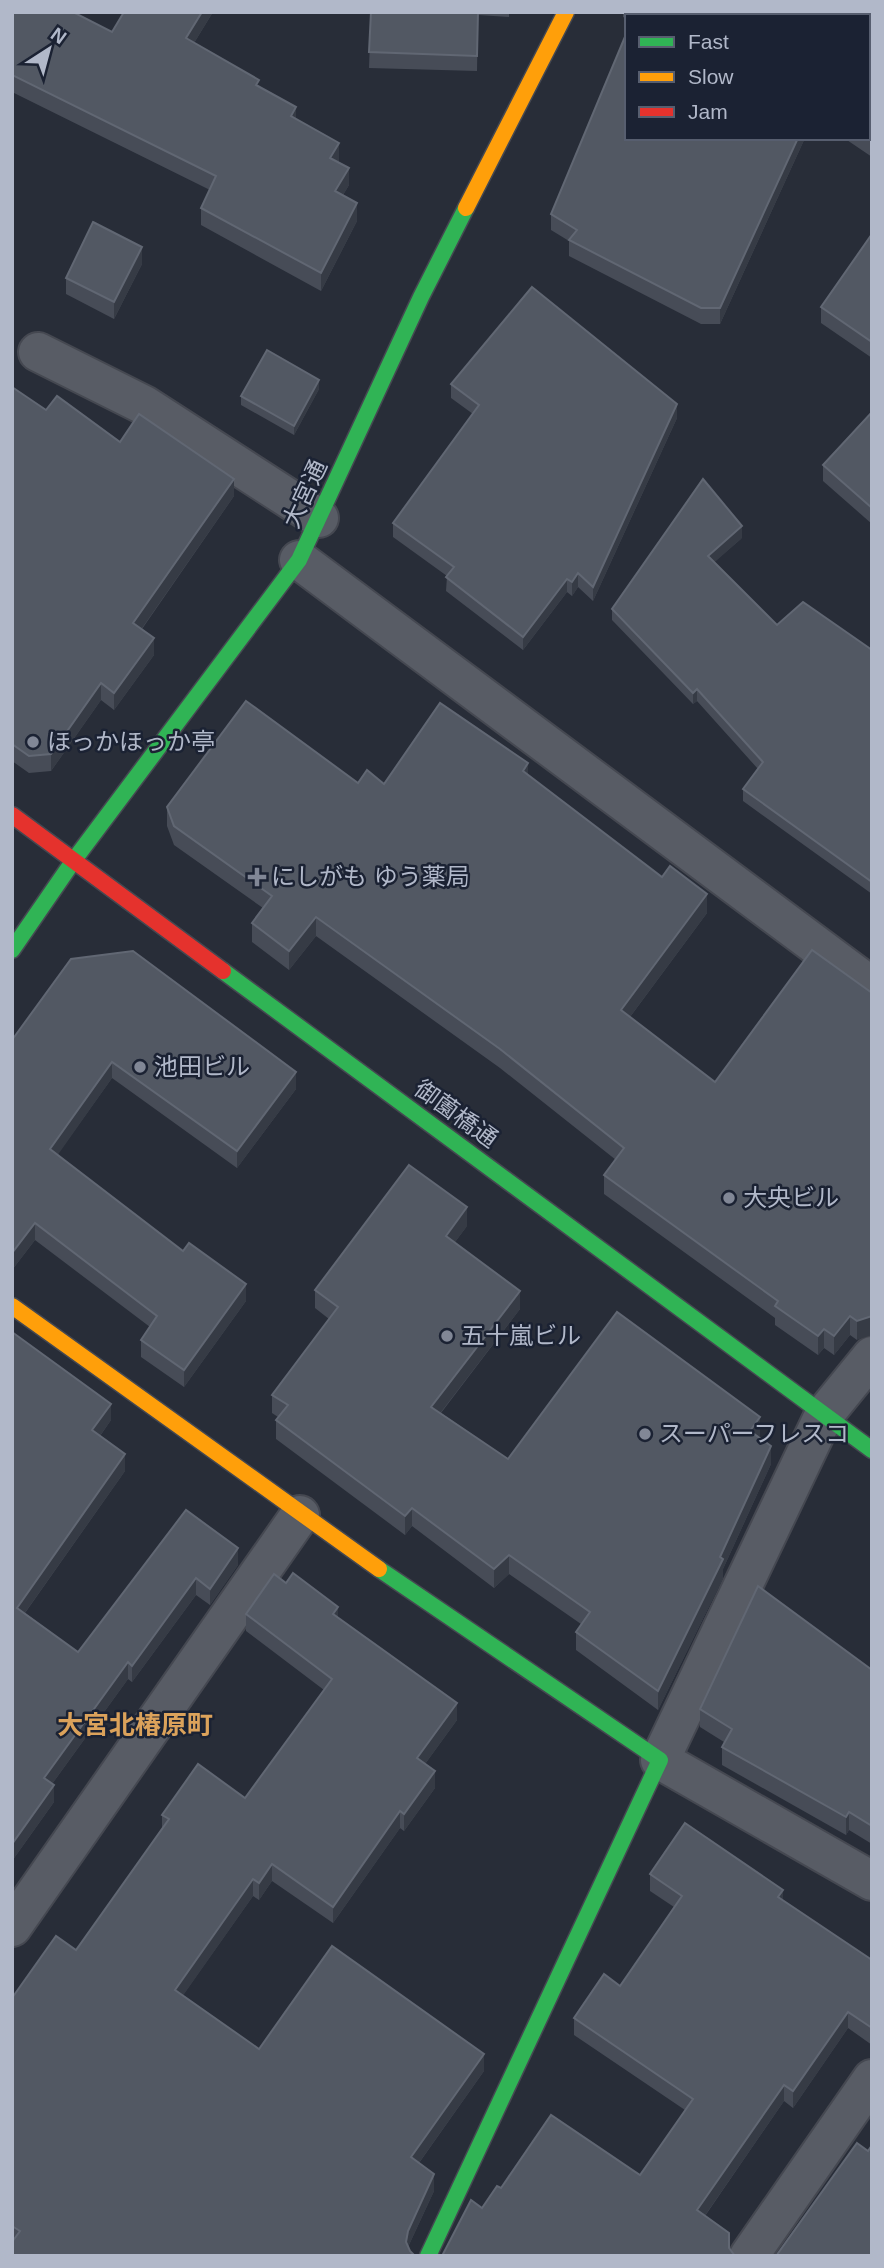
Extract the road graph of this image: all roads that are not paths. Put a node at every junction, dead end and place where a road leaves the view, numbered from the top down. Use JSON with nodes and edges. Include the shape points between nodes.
{"nodes":[{"id":1,"x":566,"y":12,"type":"edge"},
{"id":2,"x":38,"y":352,"type":"dead end"},
{"id":3,"x":319,"y":518,"type":"junction"},
{"id":4,"x":299,"y":560,"type":"junction"},
{"id":5,"x":12,"y":815,"type":"edge"},
{"id":6,"x":74,"y":860,"type":"junction"},
{"id":7,"x":12,"y":950,"type":"edge"},
{"id":8,"x":872,"y":987,"type":"edge"},
{"id":9,"x":12,"y":1306,"type":"edge"},
{"id":10,"x":872,"y":1356,"type":"edge"},
{"id":11,"x":824,"y":1415,"type":"junction"},
{"id":12,"x":872,"y":1450,"type":"edge"},
{"id":13,"x":300,"y":1515,"type":"junction"},
{"id":14,"x":660,"y":1760,"type":"junction"},
{"id":15,"x":872,"y":1881,"type":"edge"},
{"id":16,"x":12,"y":1927,"type":"edge"},
{"id":17,"x":872,"y":2079,"type":"edge"},
{"id":18,"x":434,"y":2254,"type":"edge"},
{"id":19,"x":749,"y":2256,"type":"edge"}],
"edges":[{"from":1,"to":3,"type":"street","name":"大宮通","via":[[421,297]]},
{"from":2,"to":3,"type":"street","via":[[144,405]]},
{"from":3,"to":4,"type":"street","name":"大宮通"},
{"from":4,"to":6,"type":"street","name":"大宮通"},
{"from":4,"to":8,"type":"street"},
{"from":5,"to":6,"type":"street","name":"御薗橋通"},
{"from":6,"to":7,"type":"street","name":"大宮通"},
{"from":6,"to":11,"type":"street","name":"御薗橋通"},
{"from":9,"to":13,"type":"street"},
{"from":10,"to":11,"type":"street"},
{"from":11,"to":12,"type":"street","name":"御薗橋通"},
{"from":11,"to":14,"type":"street"},
{"from":13,"to":14,"type":"street"},
{"from":13,"to":16,"type":"street"},
{"from":14,"to":15,"type":"street"},
{"from":14,"to":18,"type":"street"},
{"from":17,"to":19,"type":"street"}]}
